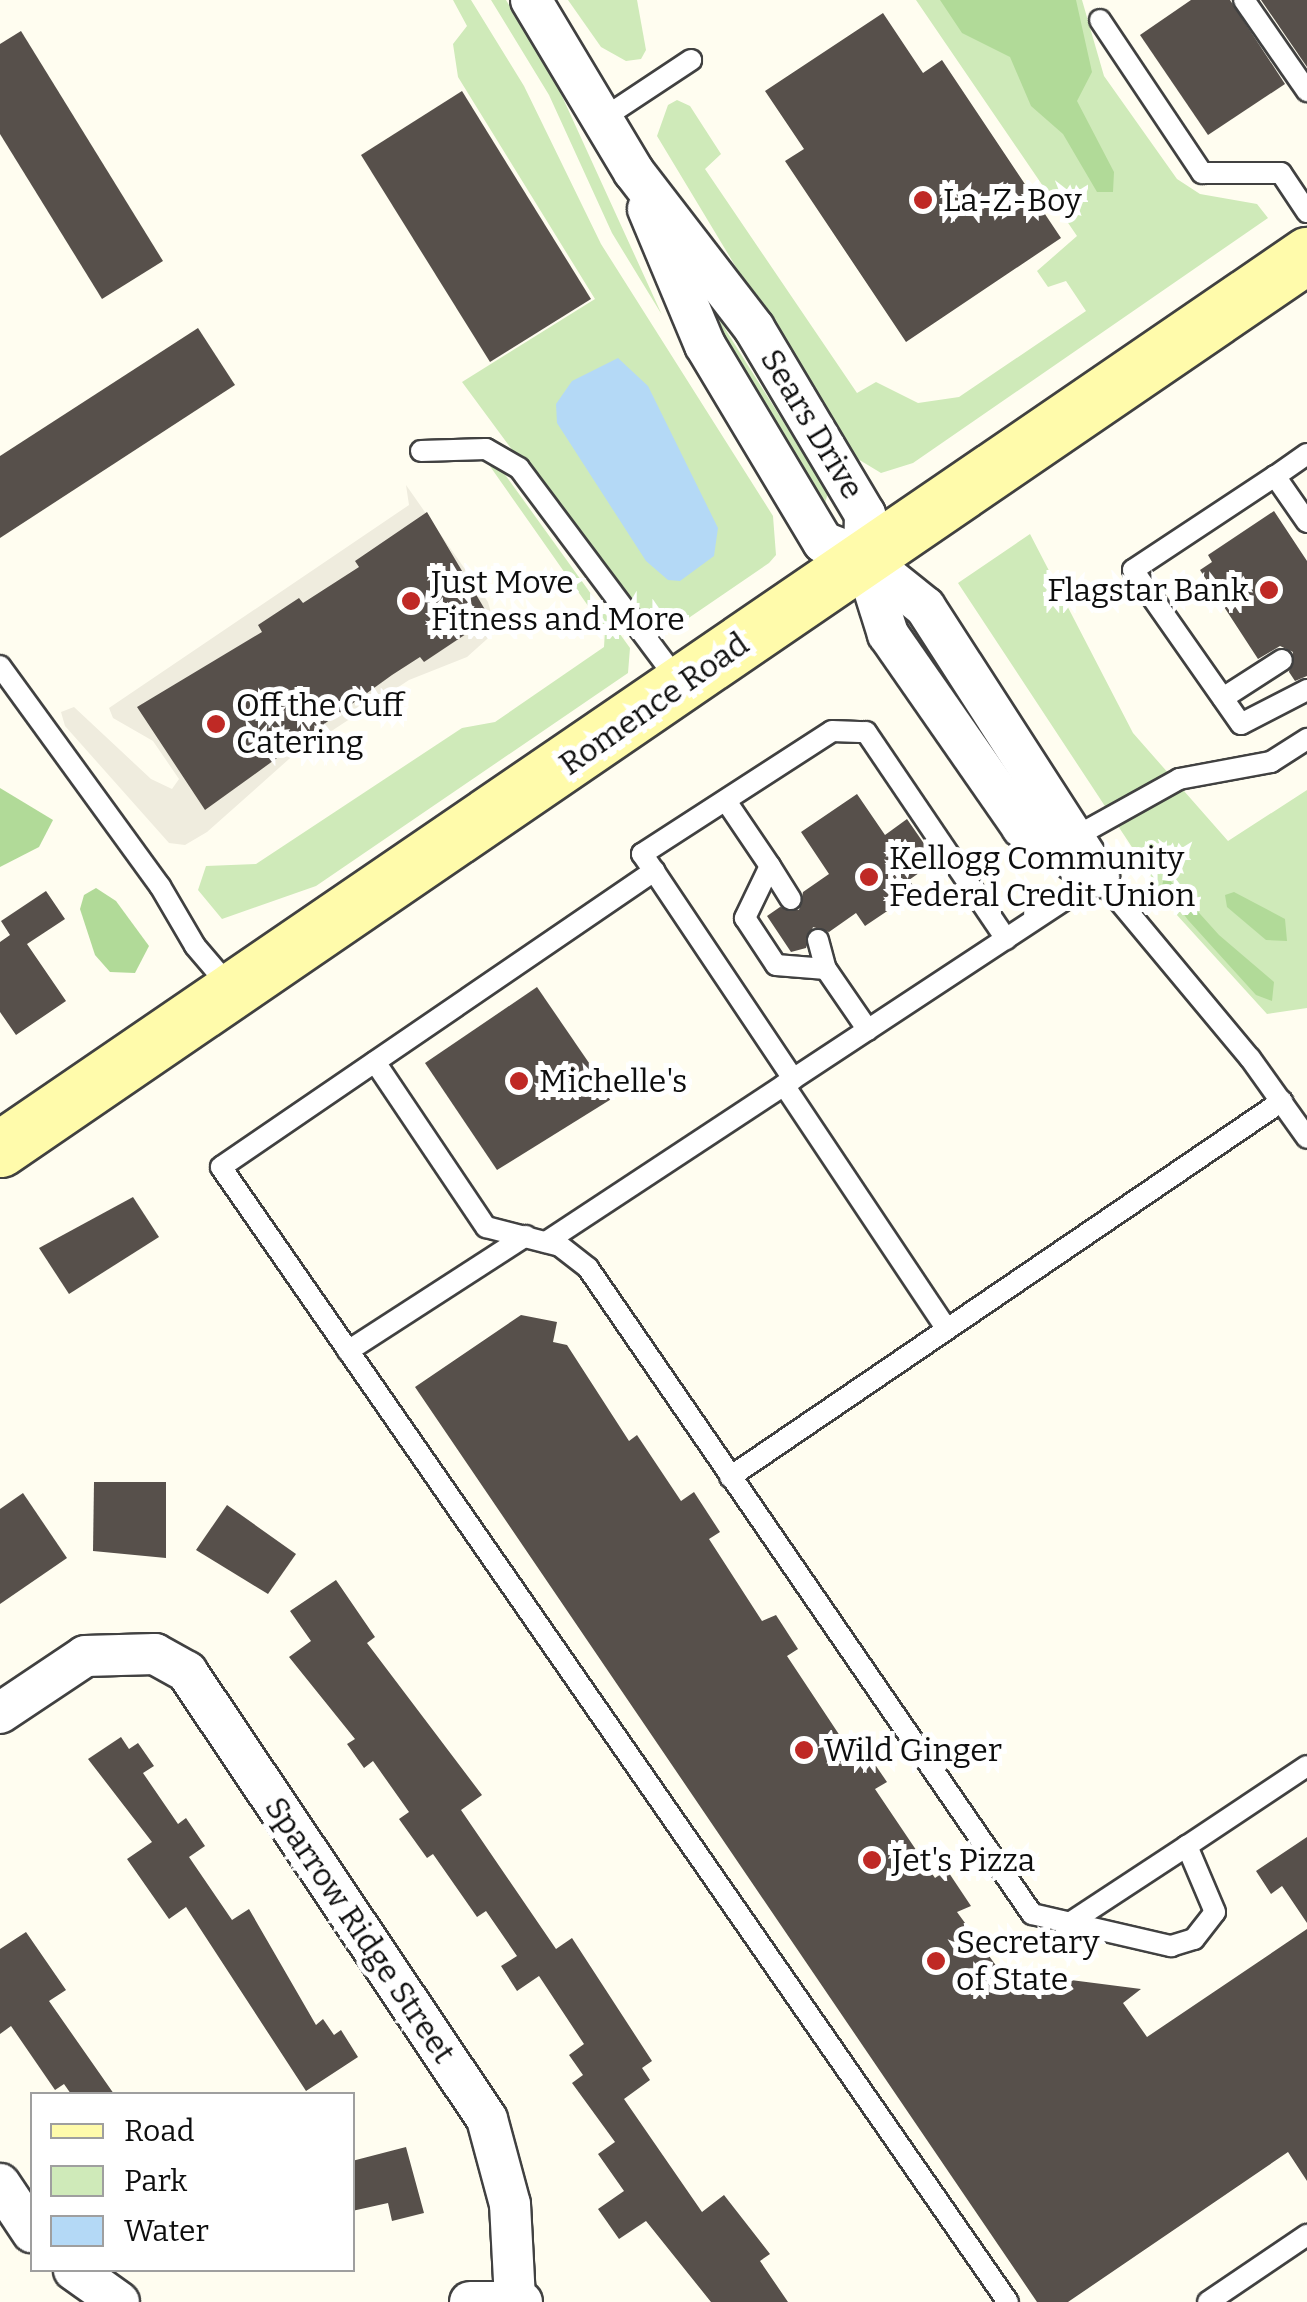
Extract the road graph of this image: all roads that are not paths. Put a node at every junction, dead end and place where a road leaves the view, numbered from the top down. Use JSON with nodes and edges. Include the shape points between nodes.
{"nodes":[{"id":1,"x":530,"y":0,"type":"edge"},
{"id":2,"x":1244,"y":0,"type":"edge"},
{"id":3,"x":1100,"y":20,"type":"dead end"},
{"id":4,"x":692,"y":60,"type":"dead end"},
{"id":5,"x":1307,"y":91,"type":"edge"},
{"id":6,"x":602,"y":119,"type":"junction"},
{"id":7,"x":1307,"y":212,"type":"edge"},
{"id":8,"x":1307,"y":256,"type":"edge"},
{"id":9,"x":420,"y":451,"type":"dead end"},
{"id":10,"x":1307,"y":454,"type":"edge"},
{"id":11,"x":1275,"y":476,"type":"junction"},
{"id":12,"x":1307,"y":522,"type":"edge"},
{"id":13,"x":864,"y":558,"type":"junction"},
{"id":14,"x":1282,"y":660,"type":"dead end"},
{"id":15,"x":0,"y":666,"type":"edge"},
{"id":16,"x":682,"y":685,"type":"junction"},
{"id":17,"x":1307,"y":690,"type":"edge"},
{"id":18,"x":1223,"y":698,"type":"junction"},
{"id":19,"x":1307,"y":739,"type":"edge"},
{"id":20,"x":726,"y":801,"type":"junction"},
{"id":21,"x":1075,"y":837,"type":"junction"},
{"id":22,"x":770,"y":866,"type":"junction"},
{"id":23,"x":654,"y":871,"type":"junction"},
{"id":24,"x":1099,"y":877,"type":"junction"},
{"id":25,"x":792,"y":899,"type":"dead end"},
{"id":26,"x":1006,"y":939,"type":"junction"},
{"id":27,"x":818,"y":940,"type":"dead end"},
{"id":28,"x":826,"y":969,"type":"junction"},
{"id":29,"x":235,"y":992,"type":"junction"},
{"id":30,"x":868,"y":1030,"type":"junction"},
{"id":31,"x":375,"y":1062,"type":"junction"},
{"id":32,"x":789,"y":1082,"type":"junction"},
{"id":33,"x":1282,"y":1101,"type":"junction"},
{"id":34,"x":1307,"y":1138,"type":"edge"},
{"id":35,"x":0,"y":1149,"type":"edge"},
{"id":36,"x":536,"y":1239,"type":"junction"},
{"id":37,"x":947,"y":1328,"type":"junction"},
{"id":38,"x":348,"y":1351,"type":"junction"},
{"id":39,"x":730,"y":1476,"type":"junction"},
{"id":40,"x":0,"y":1713,"type":"edge"},
{"id":41,"x":1307,"y":1766,"type":"edge"},
{"id":42,"x":1187,"y":1846,"type":"junction"},
{"id":43,"x":1065,"y":1926,"type":"junction"},
{"id":44,"x":0,"y":2184,"type":"edge"},
{"id":45,"x":30,"y":2229,"type":"edge"},
{"id":46,"x":1307,"y":2235,"type":"edge"},
{"id":47,"x":77,"y":2272,"type":"edge"},
{"id":48,"x":518,"y":2300,"type":"edge"},
{"id":49,"x":120,"y":2302,"type":"edge"},
{"id":50,"x":470,"y":2302,"type":"edge"},
{"id":51,"x":1008,"y":2302,"type":"edge"},
{"id":52,"x":1208,"y":2302,"type":"edge"}],
"edges":[{"from":1,"to":6,"type":"street","name":"Sears Drive"},
{"from":2,"to":5,"type":"lane"},
{"from":3,"to":7,"type":"lane","via":[[1202,173],[1280,173]]},
{"from":4,"to":6,"type":"lane"},
{"from":6,"to":13,"type":"street","name":"Sears Drive","via":[[634,172],[720,372],[823,542]]},
{"from":8,"to":13,"type":"street","name":"Romence Road"},
{"from":9,"to":16,"type":"lane","via":[[486,450],[518,468]]},
{"from":10,"to":11,"type":"lane"},
{"from":11,"to":12,"type":"lane"},
{"from":11,"to":18,"type":"lane","via":[[1133,570]]},
{"from":13,"to":16,"type":"street","name":"Romence Road"},
{"from":13,"to":21,"type":"street","name":"Sears Drive","via":[[925,607]]},
{"from":13,"to":24,"type":"street","via":[[888,634],[1022,828]]},
{"from":14,"to":18,"type":"lane"},
{"from":15,"to":29,"type":"lane","via":[[160,886],[194,946]]},
{"from":16,"to":29,"type":"street","name":"Romence Road"},
{"from":17,"to":18,"type":"lane","via":[[1241,724]]},
{"from":19,"to":21,"type":"lane","via":[[1271,762],[1179,778]]},
{"from":20,"to":22,"type":"lane"},
{"from":20,"to":23,"type":"lane","via":[[642,854]]},
{"from":20,"to":26,"type":"lane","via":[[832,731],[866,732]]},
{"from":21,"to":24,"type":"street","name":"Sears Drive"},
{"from":22,"to":25,"type":"lane"},
{"from":22,"to":28,"type":"lane","via":[[746,918],[776,965]]},
{"from":23,"to":31,"type":"lane"},
{"from":23,"to":32,"type":"lane"},
{"from":24,"to":26,"type":"lane"},
{"from":24,"to":33,"type":"lane"},
{"from":26,"to":30,"type":"lane"},
{"from":27,"to":28,"type":"lane"},
{"from":28,"to":30,"type":"lane"},
{"from":29,"to":35,"type":"street","name":"Romence Road"},
{"from":30,"to":32,"type":"lane"},
{"from":31,"to":36,"type":"lane","via":[[486,1227]]},
{"from":31,"to":38,"type":"lane","via":[[221,1167]]},
{"from":32,"to":36,"type":"lane"},
{"from":32,"to":37,"type":"lane"},
{"from":33,"to":34,"type":"lane"},
{"from":33,"to":37,"type":"lane"},
{"from":36,"to":38,"type":"lane"},
{"from":36,"to":39,"type":"lane","via":[[588,1268]]},
{"from":37,"to":39,"type":"lane"},
{"from":38,"to":51,"type":"lane"},
{"from":39,"to":43,"type":"lane","via":[[1018,1901]]},
{"from":40,"to":48,"type":"street","name":"Sparrow Ridge Street","via":[[85,1656],[155,1654],[187,1672],[488,2119],[510,2204]]},
{"from":41,"to":42,"type":"lane"},
{"from":42,"to":43,"type":"lane"},
{"from":42,"to":43,"type":"lane","via":[[1216,1912],[1194,1939],[1171,1946]]},
{"from":44,"to":45,"type":"street"},
{"from":46,"to":52,"type":"lane"},
{"from":47,"to":49,"type":"street"},
{"from":48,"to":50,"type":"street"}]}
